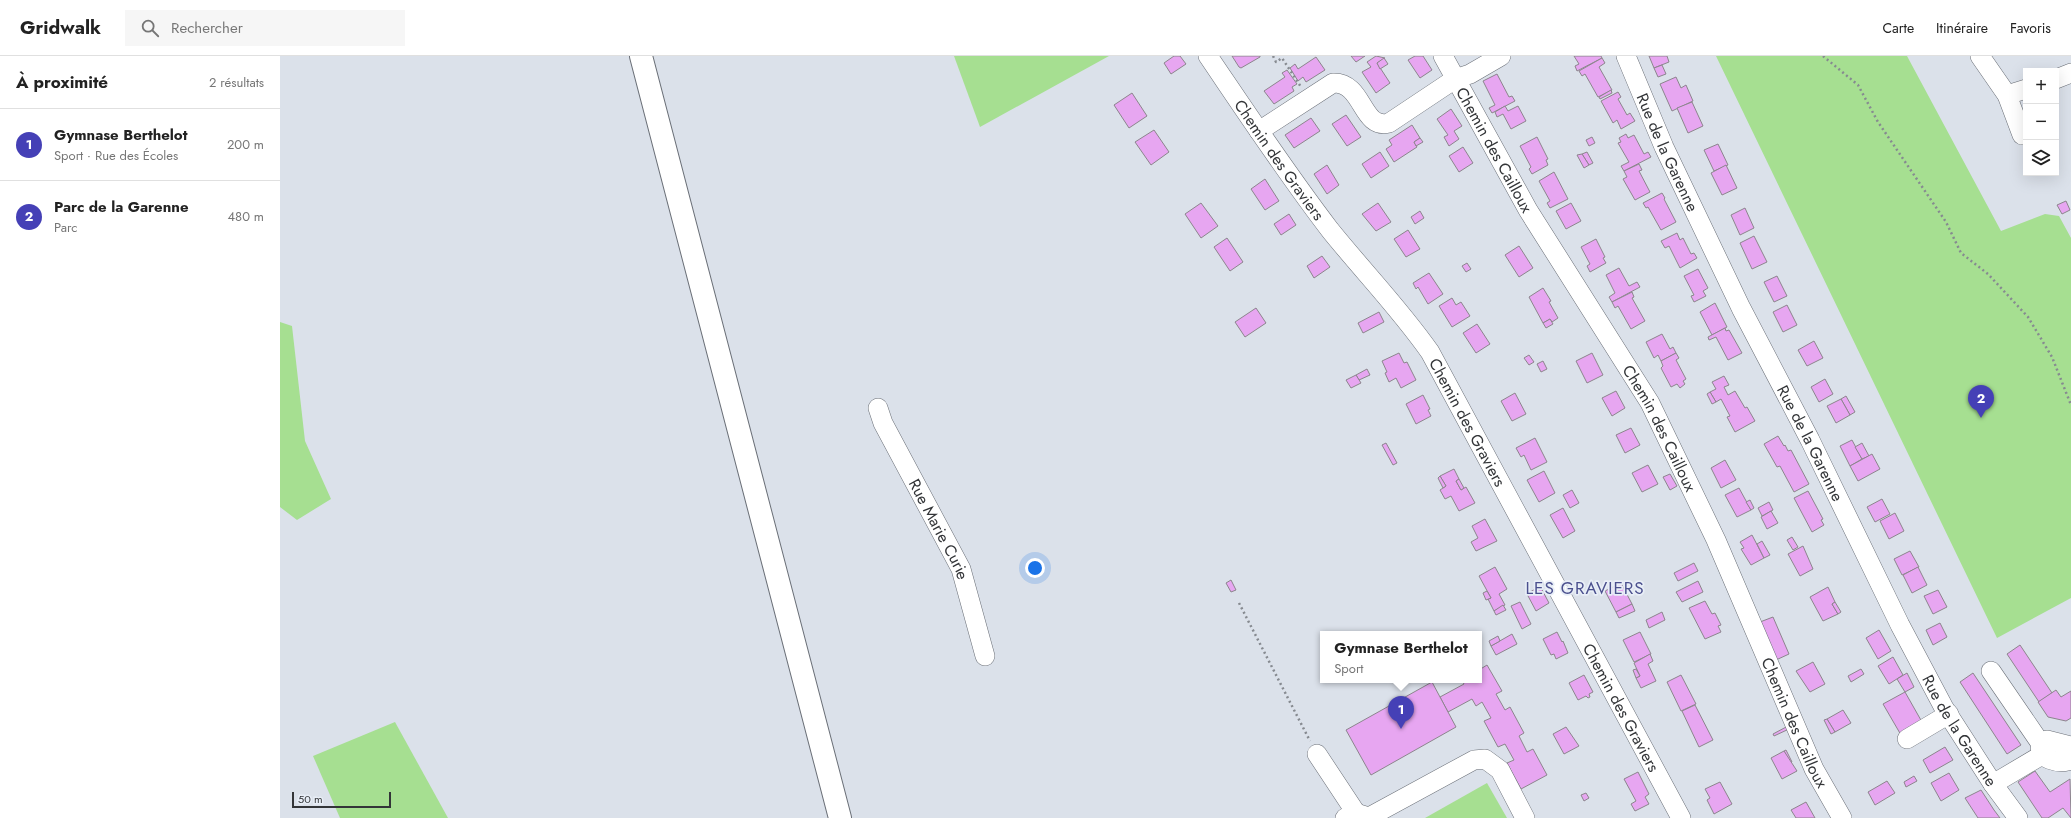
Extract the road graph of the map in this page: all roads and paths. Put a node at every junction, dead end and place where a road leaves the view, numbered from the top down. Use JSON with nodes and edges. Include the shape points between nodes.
{"nodes":[{"id":1,"x":641,"y":56,"type":"edge"},
{"id":2,"x":1208,"y":56,"type":"edge"},
{"id":3,"x":1273,"y":56,"type":"edge"},
{"id":4,"x":1443,"y":56,"type":"edge"},
{"id":5,"x":1501,"y":56,"type":"edge"},
{"id":6,"x":1626,"y":56,"type":"edge"},
{"id":7,"x":1823,"y":56,"type":"edge"},
{"id":8,"x":1980,"y":56,"type":"edge"},
{"id":9,"x":2071,"y":73,"type":"edge"},
{"id":10,"x":2059,"y":77,"type":"edge"},
{"id":11,"x":1455,"y":79,"type":"junction"},
{"id":12,"x":2023,"y":90,"type":"edge"},
{"id":13,"x":2007,"y":95,"type":"junction"},
{"id":14,"x":1309,"y":99,"type":"junction"},
{"id":15,"x":1259,"y":131,"type":"junction"},
{"id":16,"x":2022,"y":135,"type":"dead end"},
{"id":17,"x":2071,"y":405,"type":"edge"},
{"id":18,"x":878,"y":408,"type":"dead end"},
{"id":19,"x":1239,"y":603,"type":"dead end"},
{"id":20,"x":985,"y":656,"type":"dead end"},
{"id":21,"x":1991,"y":671,"type":"dead end"},
{"id":22,"x":1949,"y":714,"type":"junction"},
{"id":23,"x":1907,"y":739,"type":"dead end"},
{"id":24,"x":2071,"y":746,"type":"edge"},
{"id":25,"x":2042,"y":749,"type":"junction"},
{"id":26,"x":1317,"y":754,"type":"joint"},
{"id":27,"x":2071,"y":760,"type":"edge"},
{"id":28,"x":1993,"y":784,"type":"junction"},
{"id":29,"x":1350,"y":815,"type":"edge"},
{"id":30,"x":840,"y":818,"type":"edge"},
{"id":31,"x":1525,"y":818,"type":"edge"},
{"id":32,"x":1681,"y":818,"type":"edge"},
{"id":33,"x":1842,"y":818,"type":"edge"},
{"id":34,"x":2018,"y":818,"type":"edge"}],
"edges":[{"from":1,"to":30,"type":"main road"},
{"from":2,"to":15,"type":"street","name":"Chemin des Graviers"},
{"from":3,"to":14,"type":"path","via":[[1276,62],[1282,58]]},
{"from":4,"to":11,"type":"street","name":"Chemin des Cailloux"},
{"from":5,"to":11,"type":"street","via":[[1470,74]]},
{"from":6,"to":22,"type":"street","name":"Rue de la Garenne","via":[[1664,147],[1741,308],[1810,440],[1900,625]]},
{"from":7,"to":17,"type":"path","via":[[1858,85],[1878,122],[1946,222],[1961,254],[1988,274],[2028,318],[2052,357]]},
{"from":8,"to":13,"type":"street"},
{"from":9,"to":10,"type":"street"},
{"from":11,"to":14,"type":"street","via":[[1389,123],[1382,125],[1373,121],[1351,88],[1342,83],[1333,83]]},
{"from":11,"to":33,"type":"street","name":"Chemin des Cailloux","via":[[1528,210],[1650,403],[1716,540],[1814,769]]},
{"from":12,"to":13,"type":"street"},
{"from":13,"to":16,"type":"street"},
{"from":14,"to":15,"type":"street"},
{"from":15,"to":32,"type":"street","name":"Chemin des Graviers","via":[[1330,230],[1413,328],[1430,352]]},
{"from":18,"to":20,"type":"street","name":"Rue Marie Curie","via":[[883,423],[961,569]]},
{"from":19,"to":26,"type":"path"},
{"from":21,"to":25,"type":"street"},
{"from":22,"to":23,"type":"street"},
{"from":22,"to":28,"type":"street","name":"Rue de la Garenne"},
{"from":24,"to":25,"type":"street","via":[[2047,740]]},
{"from":25,"to":27,"type":"street","via":[[2047,759],[2065,762]]},
{"from":25,"to":28,"type":"street"},
{"from":26,"to":29,"type":"street"},
{"from":28,"to":34,"type":"street","name":"Rue de la Garenne"},
{"from":29,"to":31,"type":"street","via":[[1369,817],[1474,760],[1485,759],[1500,770]]}]}
